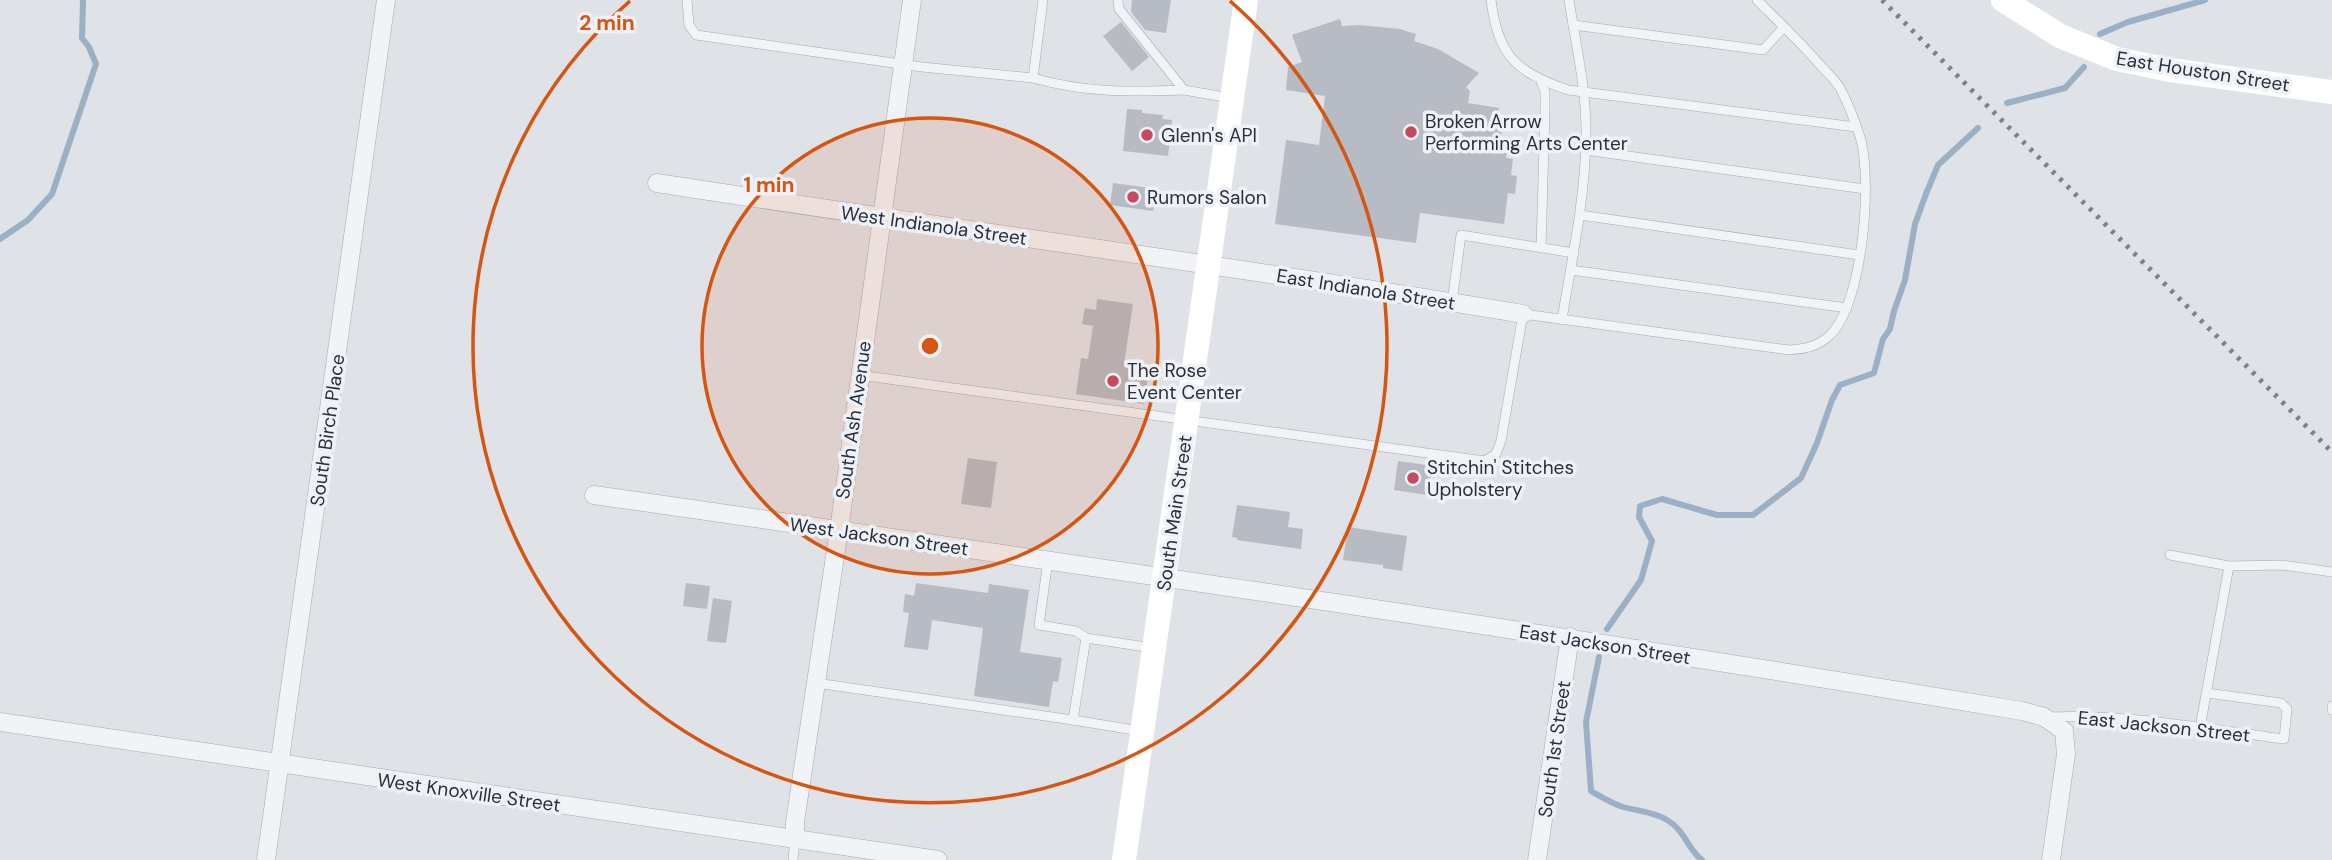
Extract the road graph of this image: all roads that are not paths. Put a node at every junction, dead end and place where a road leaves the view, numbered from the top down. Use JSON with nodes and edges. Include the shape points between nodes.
{"nodes":[{"id":1,"x":386,"y":0,"type":"edge"},
{"id":2,"x":687,"y":0,"type":"edge"},
{"id":3,"x":912,"y":0,"type":"edge"},
{"id":4,"x":1043,"y":0,"type":"edge"},
{"id":5,"x":1118,"y":0,"type":"edge"},
{"id":6,"x":1246,"y":0,"type":"edge"},
{"id":7,"x":1491,"y":0,"type":"edge"},
{"id":8,"x":1569,"y":0,"type":"edge"},
{"id":9,"x":1757,"y":0,"type":"edge"},
{"id":10,"x":2003,"y":0,"type":"edge"},
{"id":11,"x":1573,"y":25,"type":"junction"},
{"id":12,"x":1784,"y":27,"type":"junction"},
{"id":13,"x":902,"y":64,"type":"junction"},
{"id":14,"x":1033,"y":78,"type":"junction"},
{"id":15,"x":1541,"y":81,"type":"junction"},
{"id":16,"x":1184,"y":90,"type":"junction"},
{"id":17,"x":2332,"y":92,"type":"edge"},
{"id":18,"x":1583,"y":93,"type":"junction"},
{"id":19,"x":1233,"y":99,"type":"junction"},
{"id":20,"x":1856,"y":127,"type":"junction"},
{"id":21,"x":1586,"y":150,"type":"junction"},
{"id":22,"x":657,"y":183,"type":"dead end"},
{"id":23,"x":1865,"y":189,"type":"junction"},
{"id":24,"x":1580,"y":215,"type":"junction"},
{"id":25,"x":880,"y":218,"type":"junction"},
{"id":26,"x":1541,"y":248,"type":"junction"},
{"id":27,"x":1574,"y":253,"type":"junction"},
{"id":28,"x":1858,"y":255,"type":"junction"},
{"id":29,"x":1210,"y":264,"type":"junction"},
{"id":30,"x":1571,"y":270,"type":"junction"},
{"id":31,"x":1452,"y":302,"type":"junction"},
{"id":32,"x":1847,"y":308,"type":"junction"},
{"id":33,"x":1523,"y":314,"type":"junction"},
{"id":34,"x":1562,"y":319,"type":"junction"},
{"id":35,"x":859,"y":375,"type":"junction"},
{"id":36,"x":1187,"y":422,"type":"junction"},
{"id":37,"x":594,"y":495,"type":"dead end"},
{"id":38,"x":839,"y":530,"type":"junction"},
{"id":39,"x":2170,"y":555,"type":"dead end"},
{"id":40,"x":1048,"y":560,"type":"junction"},
{"id":41,"x":2229,"y":566,"type":"junction"},
{"id":42,"x":2332,"y":572,"type":"edge"},
{"id":43,"x":1165,"y":578,"type":"junction"},
{"id":44,"x":1570,"y":637,"type":"junction"},
{"id":45,"x":1086,"y":638,"type":"junction"},
{"id":46,"x":1155,"y":649,"type":"junction"},
{"id":47,"x":816,"y":682,"type":"junction"},
{"id":48,"x":2207,"y":693,"type":"junction"},
{"id":49,"x":2045,"y":717,"type":"junction"},
{"id":50,"x":1073,"y":720,"type":"junction"},
{"id":51,"x":0,"y":722,"type":"edge"},
{"id":52,"x":2200,"y":728,"type":"junction"},
{"id":53,"x":1144,"y":732,"type":"junction"},
{"id":54,"x":280,"y":765,"type":"junction"},
{"id":55,"x":794,"y":839,"type":"junction"},
{"id":56,"x":266,"y":860,"type":"edge"},
{"id":57,"x":793,"y":860,"type":"edge"},
{"id":58,"x":938,"y":860,"type":"edge"},
{"id":59,"x":1124,"y":860,"type":"edge"},
{"id":60,"x":1537,"y":860,"type":"edge"},
{"id":61,"x":2051,"y":860,"type":"edge"}],
"edges":[{"from":1,"to":54,"type":"street","name":"South Birch Place"},
{"from":2,"to":13,"type":"lane","via":[[696,35]]},
{"from":3,"to":13,"type":"street","name":"South Ash Avenue"},
{"from":4,"to":14,"type":"lane"},
{"from":5,"to":16,"type":"lane","via":[[1119,9]]},
{"from":6,"to":19,"type":"street","name":"South Main Street"},
{"from":7,"to":15,"type":"lane","via":[[1500,41],[1508,55]]},
{"from":8,"to":11,"type":"lane"},
{"from":9,"to":12,"type":"lane"},
{"from":10,"to":17,"type":"street","name":"East Houston Street","via":[[2060,36],[2117,59]]},
{"from":11,"to":12,"type":"lane","via":[[1763,50]]},
{"from":11,"to":18,"type":"lane"},
{"from":12,"to":20,"type":"lane","via":[[1841,88]]},
{"from":13,"to":14,"type":"lane"},
{"from":13,"to":25,"type":"street","name":"South Ash Avenue"},
{"from":14,"to":16,"type":"lane","via":[[1089,91]]},
{"from":15,"to":18,"type":"lane"},
{"from":15,"to":26,"type":"lane","via":[[1545,92]]},
{"from":16,"to":19,"type":"lane"},
{"from":18,"to":20,"type":"lane"},
{"from":18,"to":21,"type":"lane"},
{"from":19,"to":29,"type":"street","name":"South Main Street"},
{"from":20,"to":23,"type":"lane"},
{"from":21,"to":23,"type":"lane"},
{"from":21,"to":24,"type":"lane"},
{"from":22,"to":25,"type":"street","name":"West Indianola Street"},
{"from":23,"to":28,"type":"lane"},
{"from":24,"to":27,"type":"lane"},
{"from":24,"to":28,"type":"lane"},
{"from":25,"to":29,"type":"street","name":"West Indianola Street"},
{"from":25,"to":35,"type":"street","name":"South Ash Avenue"},
{"from":26,"to":27,"type":"lane"},
{"from":26,"to":31,"type":"lane","via":[[1461,235]]},
{"from":27,"to":30,"type":"lane"},
{"from":28,"to":32,"type":"lane"},
{"from":29,"to":31,"type":"street","name":"East Indianola Street"},
{"from":29,"to":36,"type":"street","name":"South Main Street"},
{"from":30,"to":32,"type":"lane"},
{"from":30,"to":34,"type":"lane"},
{"from":31,"to":33,"type":"street","name":"East Indianola Street"},
{"from":32,"to":34,"type":"lane","via":[[1829,336],[1811,348],[1789,350]]},
{"from":33,"to":34,"type":"lane"},
{"from":33,"to":36,"type":"lane","via":[[1501,441],[1496,454],[1485,461]]},
{"from":35,"to":36,"type":"lane"},
{"from":35,"to":38,"type":"street","name":"South Ash Avenue"},
{"from":36,"to":43,"type":"street","name":"South Main Street"},
{"from":37,"to":38,"type":"street","name":"West Jackson Street"},
{"from":38,"to":40,"type":"street","name":"West Jackson Street"},
{"from":38,"to":47,"type":"street","name":"South Ash Avenue"},
{"from":39,"to":41,"type":"lane"},
{"from":40,"to":43,"type":"street","name":"West Jackson Street"},
{"from":40,"to":45,"type":"lane","via":[[1040,625],[1076,631]]},
{"from":41,"to":42,"type":"lane","via":[[2283,565]]},
{"from":41,"to":48,"type":"lane"},
{"from":43,"to":44,"type":"street","name":"East Jackson Street"},
{"from":43,"to":46,"type":"street","name":"South Main Street"},
{"from":44,"to":49,"type":"street","name":"East Jackson Street"},
{"from":44,"to":60,"type":"street","name":"South 1st Street"},
{"from":45,"to":46,"type":"lane"},
{"from":45,"to":50,"type":"lane"},
{"from":46,"to":53,"type":"street","name":"South Main Street"},
{"from":47,"to":50,"type":"lane"},
{"from":47,"to":55,"type":"street","name":"South Ash Avenue"},
{"from":48,"to":52,"type":"lane"},
{"from":48,"to":52,"type":"lane","name":"East Jackson Street","via":[[2281,703],[2287,709],[2284,739]]},
{"from":49,"to":52,"type":"lane","name":"East Jackson Street","via":[[2126,719]]},
{"from":49,"to":61,"type":"street","name":"East Jackson Street","via":[[2064,730],[2066,754]]},
{"from":50,"to":53,"type":"lane"},
{"from":51,"to":54,"type":"street","name":"West Knoxville Street"},
{"from":53,"to":59,"type":"street","name":"South Main Street"},
{"from":54,"to":55,"type":"street","name":"West Knoxville Street"},
{"from":54,"to":56,"type":"street","name":"South Birch Place"},
{"from":55,"to":57,"type":"lane"},
{"from":55,"to":58,"type":"street","name":"West Knoxville Street"}]}
